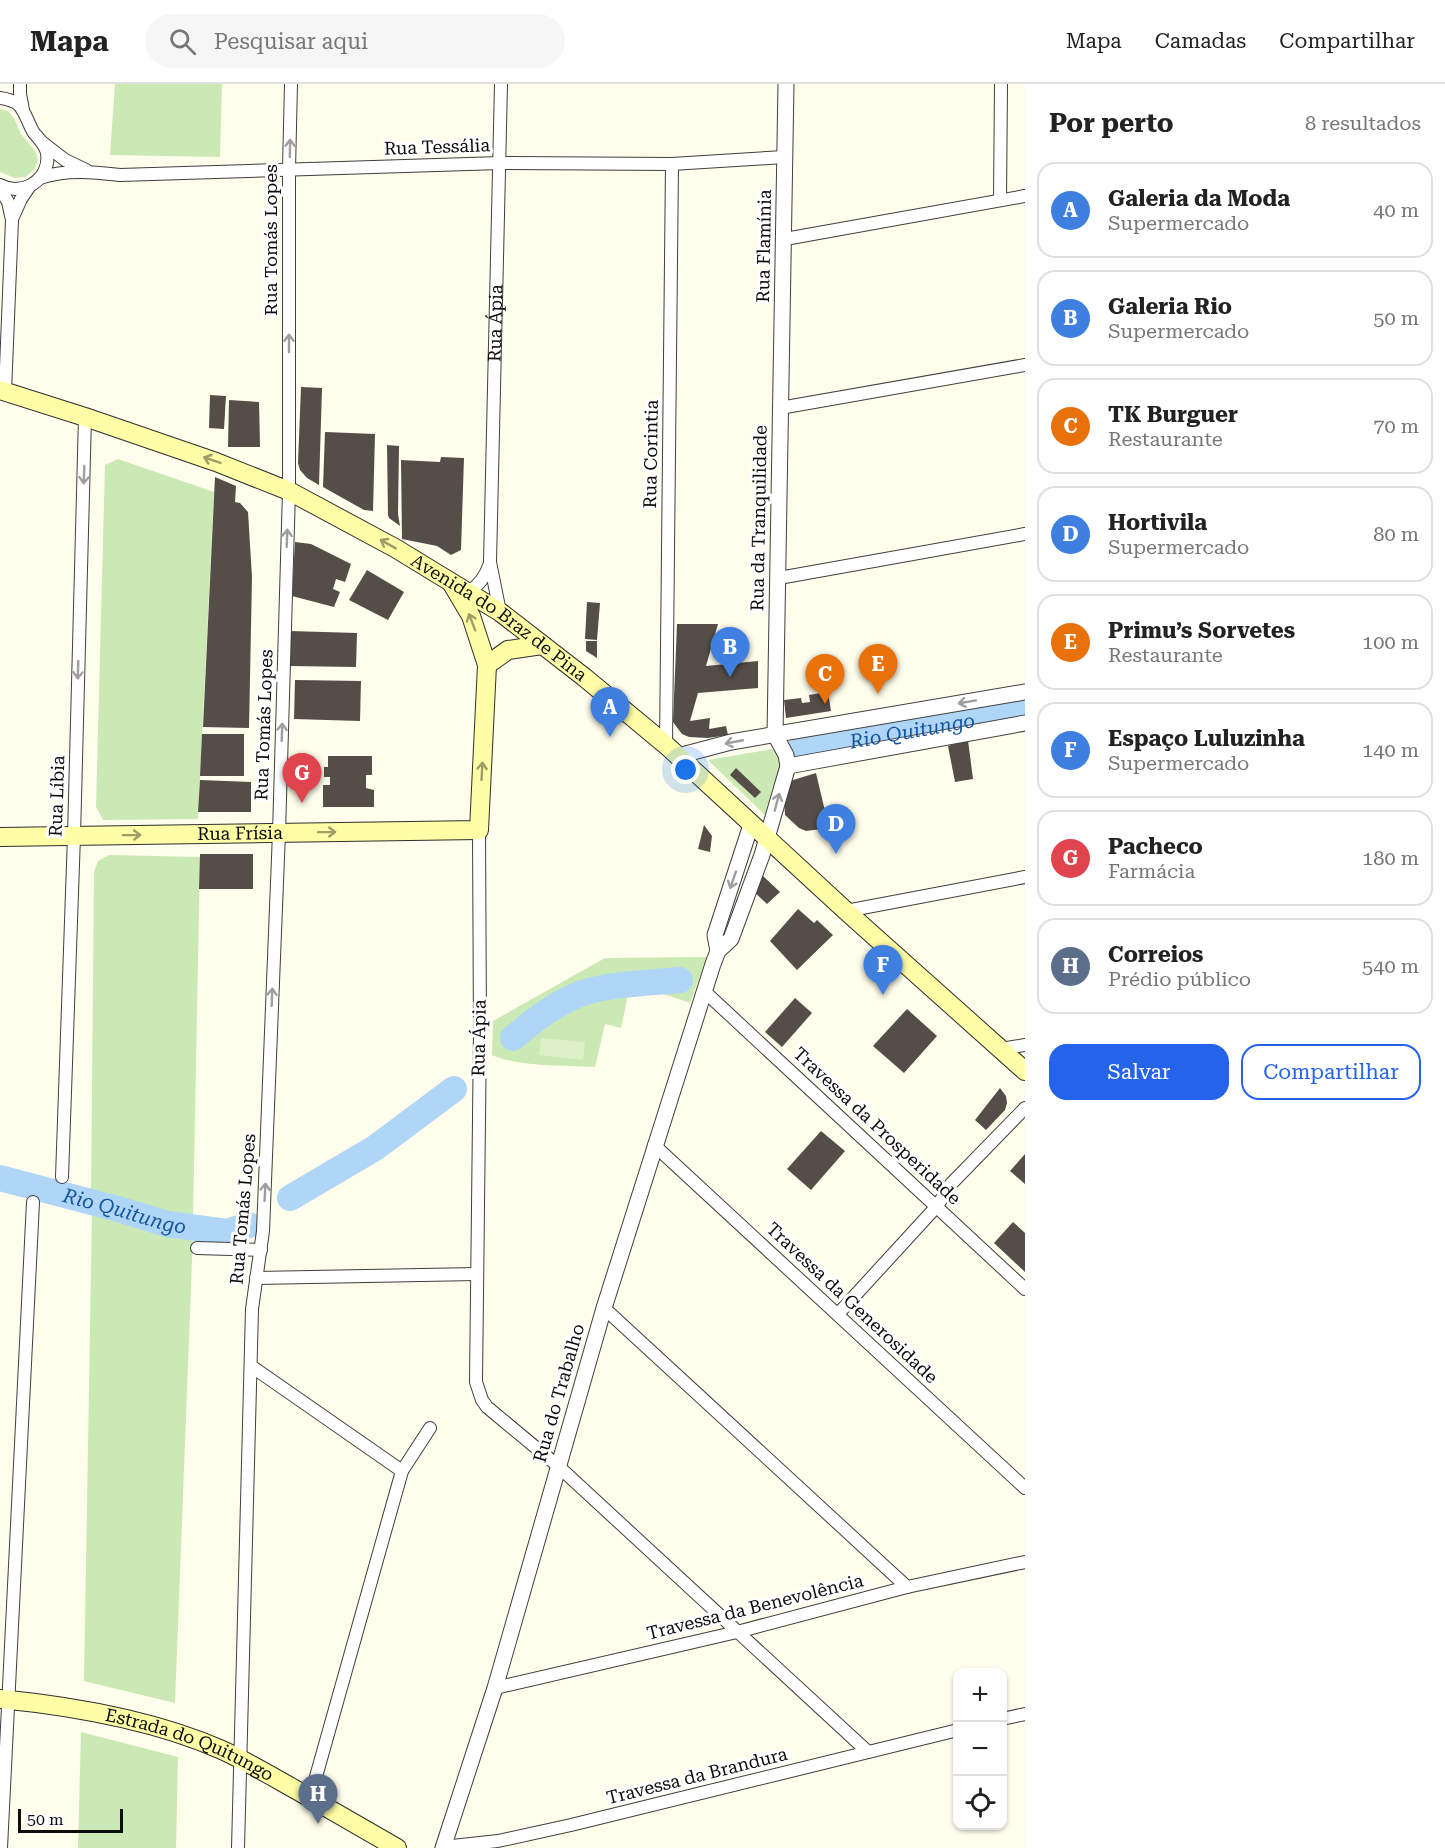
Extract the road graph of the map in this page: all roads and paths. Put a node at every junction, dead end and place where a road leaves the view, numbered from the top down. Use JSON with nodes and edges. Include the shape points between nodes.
{"nodes":[{"id":1,"x":19,"y":84,"type":"edge"},
{"id":2,"x":291,"y":84,"type":"edge"},
{"id":3,"x":501,"y":84,"type":"edge"},
{"id":4,"x":786,"y":84,"type":"edge"},
{"id":5,"x":1001,"y":84,"type":"edge"},
{"id":6,"x":1,"y":98,"type":"edge"},
{"id":7,"x":23,"y":110,"type":"junction"},
{"id":8,"x":43,"y":143,"type":"junction"},
{"id":9,"x":784,"y":157,"type":"junction"},
{"id":10,"x":500,"y":163,"type":"junction"},
{"id":11,"x":672,"y":164,"type":"junction"},
{"id":12,"x":289,"y":169,"type":"junction"},
{"id":13,"x":90,"y":172,"type":"junction"},
{"id":14,"x":40,"y":178,"type":"junction"},
{"id":15,"x":0,"y":186,"type":"edge"},
{"id":16,"x":29,"y":187,"type":"junction"},
{"id":17,"x":1025,"y":196,"type":"edge"},
{"id":18,"x":1000,"y":200,"type":"junction"},
{"id":19,"x":12,"y":220,"type":"junction"},
{"id":20,"x":785,"y":239,"type":"junction"},
{"id":21,"x":1025,"y":365,"type":"edge"},
{"id":22,"x":3,"y":391,"type":"edge"},
{"id":23,"x":780,"y":408,"type":"junction"},
{"id":24,"x":85,"y":417,"type":"junction"},
{"id":25,"x":289,"y":490,"type":"junction"},
{"id":26,"x":1025,"y":534,"type":"edge"},
{"id":27,"x":490,"y":562,"type":"junction"},
{"id":28,"x":779,"y":579,"type":"junction"},
{"id":29,"x":450,"y":582,"type":"junction"},
{"id":30,"x":468,"y":592,"type":"junction"},
{"id":31,"x":500,"y":612,"type":"junction"},
{"id":32,"x":542,"y":645,"type":"junction"},
{"id":33,"x":487,"y":665,"type":"junction"},
{"id":34,"x":1025,"y":692,"type":"edge"},
{"id":35,"x":1025,"y":723,"type":"edge"},
{"id":36,"x":776,"y":735,"type":"junction"},
{"id":37,"x":672,"y":751,"type":"junction"},
{"id":38,"x":788,"y":765,"type":"junction"},
{"id":39,"x":752,"y":825,"type":"junction"},
{"id":40,"x":479,"y":830,"type":"junction"},
{"id":41,"x":279,"y":833,"type":"junction"},
{"id":42,"x":74,"y":836,"type":"junction"},
{"id":43,"x":0,"y":837,"type":"edge"},
{"id":44,"x":767,"y":839,"type":"junction"},
{"id":45,"x":1025,"y":877,"type":"edge"},
{"id":46,"x":846,"y":911,"type":"junction"},
{"id":47,"x":718,"y":951,"type":"junction"},
{"id":48,"x":704,"y":991,"type":"junction"},
{"id":49,"x":1025,"y":1045,"type":"edge"},
{"id":50,"x":1001,"y":1049,"type":"junction"},
{"id":51,"x":1025,"y":1071,"type":"edge"},
{"id":52,"x":1025,"y":1108,"type":"edge"},
{"id":53,"x":654,"y":1145,"type":"junction"},
{"id":54,"x":62,"y":1177,"type":"dead end"},
{"id":55,"x":33,"y":1202,"type":"dead end"},
{"id":56,"x":937,"y":1206,"type":"junction"},
{"id":57,"x":197,"y":1248,"type":"dead end"},
{"id":58,"x":261,"y":1250,"type":"junction"},
{"id":59,"x":477,"y":1274,"type":"junction"},
{"id":60,"x":256,"y":1278,"type":"junction"},
{"id":61,"x":1025,"y":1289,"type":"edge"},
{"id":62,"x":604,"y":1308,"type":"junction"},
{"id":63,"x":838,"y":1314,"type":"junction"},
{"id":64,"x":250,"y":1366,"type":"junction"},
{"id":65,"x":430,"y":1428,"type":"dead end"},
{"id":66,"x":558,"y":1466,"type":"junction"},
{"id":67,"x":402,"y":1471,"type":"junction"},
{"id":68,"x":1025,"y":1488,"type":"edge"},
{"id":69,"x":1025,"y":1562,"type":"edge"},
{"id":70,"x":907,"y":1587,"type":"junction"},
{"id":71,"x":737,"y":1632,"type":"junction"},
{"id":72,"x":495,"y":1688,"type":"junction"},
{"id":73,"x":5,"y":1699,"type":"edge"},
{"id":74,"x":1025,"y":1714,"type":"edge"},
{"id":75,"x":1007,"y":1718,"type":"edge"},
{"id":76,"x":953,"y":1731,"type":"edge"},
{"id":77,"x":868,"y":1752,"type":"junction"},
{"id":78,"x":241,"y":1759,"type":"junction"},
{"id":79,"x":310,"y":1798,"type":"junction"},
{"id":80,"x":2,"y":1848,"type":"edge"},
{"id":81,"x":238,"y":1848,"type":"edge"},
{"id":82,"x":397,"y":1848,"type":"edge"},
{"id":83,"x":443,"y":1848,"type":"edge"}],
"edges":[{"from":1,"to":6,"type":"street"},
{"from":1,"to":7,"type":"street"},
{"from":12,"to":2,"type":"street","name":"Rua Tomás Lopes","one_way":true},
{"from":3,"to":10,"type":"street","name":"Rua Ápia"},
{"from":4,"to":9,"type":"street","name":"Rua Flamínia"},
{"from":5,"to":18,"type":"street"},
{"from":6,"to":7,"type":"street","via":[[13,101]]},
{"from":7,"to":8,"type":"street"},
{"from":8,"to":13,"type":"street","name":"Rua Tessália"},
{"from":8,"to":14,"type":"street","via":[[47,157]]},
{"from":9,"to":11,"type":"street","name":"Rua Tessália"},
{"from":9,"to":20,"type":"street","name":"Rua Flamínia"},
{"from":10,"to":11,"type":"street","name":"Rua Tessália"},
{"from":10,"to":12,"type":"street","name":"Rua Tessália"},
{"from":10,"to":27,"type":"street","name":"Rua Ápia"},
{"from":11,"to":37,"type":"street","name":"Rua Corintia"},
{"from":12,"to":13,"type":"street","name":"Rua Tessália"},
{"from":25,"to":12,"type":"street","name":"Rua Tomás Lopes","one_way":true},
{"from":13,"to":14,"type":"street","name":"Rua Tessália"},
{"from":14,"to":16,"type":"street"},
{"from":15,"to":16,"type":"street","via":[[19,190]]},
{"from":15,"to":19,"type":"street"},
{"from":16,"to":19,"type":"street"},
{"from":17,"to":18,"type":"street"},
{"from":18,"to":20,"type":"street"},
{"from":19,"to":22,"type":"street"},
{"from":20,"to":23,"type":"street","name":"Rua Flamínia"},
{"from":21,"to":23,"type":"street"},
{"from":22,"to":24,"type":"main road","name":"Avenida do Braz de Pina"},
{"from":23,"to":28,"type":"street","name":"Rua da Tranquilidade"},
{"from":25,"to":24,"type":"main road","name":"Avenida do Braz de Pina","one_way":true},
{"from":24,"to":42,"type":"street","name":"Rua Líbia","one_way":true},
{"from":29,"to":25,"type":"main road","name":"Avenida do Braz de Pina","one_way":true},
{"from":41,"to":25,"type":"street","name":"Rua Tomás Lopes","one_way":true},
{"from":26,"to":28,"type":"street"},
{"from":27,"to":30,"type":"street","name":"Rua Ápia","via":[[487,574]]},
{"from":27,"to":31,"type":"street","name":"Rua Ápia"},
{"from":28,"to":36,"type":"street","name":"Rua da Tranquilidade"},
{"from":29,"to":30,"type":"main road","name":"Avenida do Braz de Pina"},
{"from":33,"to":29,"type":"main road","name":"Rua Ápia","one_way":true,"via":[[471,616]]},
{"from":30,"to":31,"type":"main road","name":"Avenida do Braz de Pina"},
{"from":31,"to":32,"type":"main road","name":"Avenida do Braz de Pina"},
{"from":32,"to":33,"type":"main road","via":[[508,650]]},
{"from":32,"to":37,"type":"main road","name":"Avenida do Braz de Pina"},
{"from":40,"to":33,"type":"main road","name":"Rua Ápia","one_way":true},
{"from":34,"to":36,"type":"street","one_way":true},
{"from":35,"to":38,"type":"street"},
{"from":36,"to":37,"type":"street","one_way":true},
{"from":36,"to":38,"type":"street","name":"Rua da Tranquilidade"},
{"from":37,"to":39,"type":"main road","name":"Avenida do Braz de Pina"},
{"from":44,"to":38,"type":"street","one_way":true},
{"from":39,"to":44,"type":"main road","name":"Avenida do Braz de Pina"},
{"from":39,"to":47,"type":"street","name":"Rua do Trabalho","one_way":true,"via":[[715,935]]},
{"from":41,"to":40,"type":"main road","name":"Rua Frísia","one_way":true},
{"from":40,"to":59,"type":"street","name":"Rua Ápia"},
{"from":42,"to":41,"type":"main road","name":"Rua Frísia","one_way":true},
{"from":58,"to":41,"type":"street","name":"Rua Tomás Lopes","one_way":true},
{"from":42,"to":43,"type":"main road","name":"Rua Frísia"},
{"from":42,"to":54,"type":"street","name":"Rua Líbia"},
{"from":44,"to":46,"type":"main road","name":"Avenida do Braz de Pina"},
{"from":44,"to":47,"type":"street","name":"Rua do Trabalho","via":[[730,939]]},
{"from":45,"to":46,"type":"street"},
{"from":46,"to":50,"type":"main road","name":"Avenida do Braz de Pina"},
{"from":47,"to":48,"type":"street","name":"Rua do Trabalho"},
{"from":48,"to":53,"type":"street","name":"Rua do Trabalho"},
{"from":48,"to":56,"type":"street","name":"Travessa da Prosperidade"},
{"from":49,"to":50,"type":"street"},
{"from":50,"to":51,"type":"main road","name":"Avenida do Braz de Pina"},
{"from":52,"to":56,"type":"street","via":[[951,1184]]},
{"from":53,"to":62,"type":"street","name":"Rua do Trabalho"},
{"from":53,"to":63,"type":"street","name":"Travessa da Generosidade"},
{"from":55,"to":73,"type":"street"},
{"from":56,"to":61,"type":"street","name":"Travessa da Prosperidade"},
{"from":56,"to":63,"type":"street"},
{"from":57,"to":58,"type":"street"},
{"from":58,"to":60,"type":"street","name":"Rua Tomás Lopes"},
{"from":59,"to":60,"type":"street"},
{"from":59,"to":66,"type":"street","name":"Rua Ápia","via":[[476,1382],[482,1400]]},
{"from":60,"to":64,"type":"street","name":"Rua Tomás Lopes"},
{"from":62,"to":66,"type":"street","name":"Rua do Trabalho"},
{"from":62,"to":70,"type":"street"},
{"from":63,"to":68,"type":"street","name":"Travessa da Generosidade"},
{"from":64,"to":67,"type":"street"},
{"from":64,"to":78,"type":"street","name":"Rua Tomás Lopes"},
{"from":65,"to":67,"type":"street"},
{"from":66,"to":71,"type":"street","name":"Rua Ápia"},
{"from":66,"to":72,"type":"street","name":"Rua do Trabalho"},
{"from":67,"to":79,"type":"street"},
{"from":69,"to":70,"type":"street","name":"Travessa da Benevolência"},
{"from":70,"to":71,"type":"street","name":"Travessa da Benevolência"},
{"from":71,"to":72,"type":"street","name":"Travessa da Benevolência"},
{"from":71,"to":77,"type":"street","name":"Rua Ápia"},
{"from":72,"to":83,"type":"street","name":"Rua do Trabalho"},
{"from":73,"to":78,"type":"main road","name":"Estrada do Quitungo","via":[[142,1724]]},
{"from":73,"to":80,"type":"street"},
{"from":74,"to":75,"type":"street"},
{"from":76,"to":77,"type":"street","name":"Travessa da Brandura"},
{"from":77,"to":83,"type":"street","name":"Travessa da Brandura","via":[[550,1830]]},
{"from":78,"to":79,"type":"main road","name":"Estrada do Quitungo"},
{"from":78,"to":81,"type":"street","name":"Rua Tomás Lopes"},
{"from":79,"to":82,"type":"main road","name":"Estrada do Quitungo"}]}
